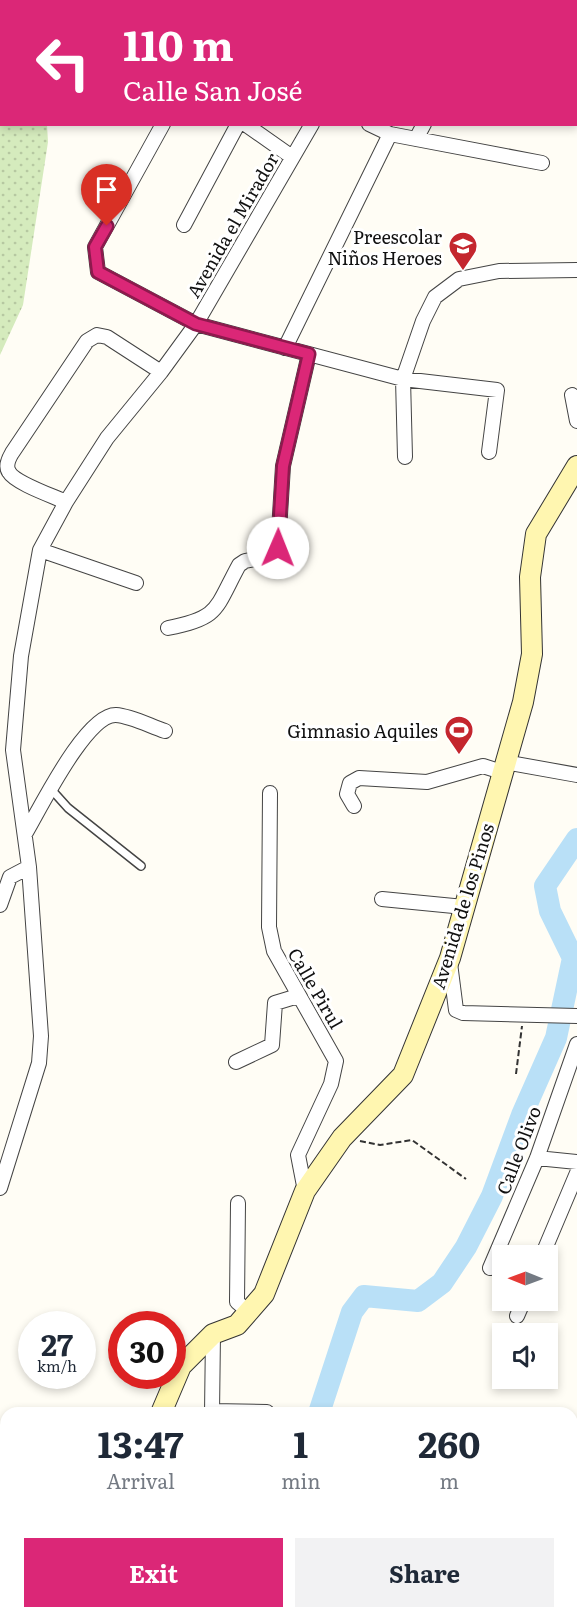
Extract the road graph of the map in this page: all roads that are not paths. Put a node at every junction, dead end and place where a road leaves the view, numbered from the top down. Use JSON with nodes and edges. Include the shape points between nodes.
{"nodes":[{"id":1,"x":162,"y":126,"type":"edge"},
{"id":2,"x":237,"y":126,"type":"edge"},
{"id":3,"x":248,"y":126,"type":"edge"},
{"id":4,"x":311,"y":126,"type":"edge"},
{"id":5,"x":373,"y":126,"type":"edge"},
{"id":6,"x":423,"y":126,"type":"edge"},
{"id":7,"x":390,"y":134,"type":"junction"},
{"id":8,"x":416,"y":139,"type":"junction"},
{"id":9,"x":292,"y":158,"type":"junction"},
{"id":10,"x":542,"y":163,"type":"dead end"},
{"id":11,"x":184,"y":225,"type":"dead end"},
{"id":12,"x":577,"y":270,"type":"edge"},
{"id":13,"x":196,"y":324,"type":"junction"},
{"id":14,"x":285,"y":348,"type":"junction"},
{"id":15,"x":309,"y":354,"type":"junction"},
{"id":16,"x":161,"y":372,"type":"junction"},
{"id":17,"x":403,"y":379,"type":"junction"},
{"id":18,"x":572,"y":395,"type":"dead end"},
{"id":19,"x":577,"y":421,"type":"edge"},
{"id":20,"x":489,"y":452,"type":"dead end"},
{"id":21,"x":405,"y":457,"type":"dead end"},
{"id":22,"x":577,"y":466,"type":"edge"},
{"id":23,"x":66,"y":502,"type":"junction"},
{"id":24,"x":40,"y":550,"type":"junction"},
{"id":25,"x":136,"y":583,"type":"dead end"},
{"id":26,"x":168,"y":628,"type":"dead end"},
{"id":27,"x":165,"y":731,"type":"dead end"},
{"id":28,"x":504,"y":767,"type":"junction"},
{"id":29,"x":577,"y":775,"type":"edge"},
{"id":30,"x":51,"y":788,"type":"junction"},
{"id":31,"x":270,"y":793,"type":"dead end"},
{"id":32,"x":354,"y":806,"type":"dead end"},
{"id":33,"x":25,"y":834,"type":"junction"},
{"id":34,"x":141,"y":866,"type":"dead end"},
{"id":35,"x":28,"y":867,"type":"junction"},
{"id":36,"x":382,"y":899,"type":"dead end"},
{"id":37,"x":0,"y":905,"type":"edge"},
{"id":38,"x":464,"y":907,"type":"junction"},
{"id":39,"x":450,"y":958,"type":"junction"},
{"id":40,"x":298,"y":996,"type":"junction"},
{"id":41,"x":566,"y":1015,"type":"edge"},
{"id":42,"x":576,"y":1051,"type":"edge"},
{"id":43,"x":236,"y":1062,"type":"dead end"},
{"id":44,"x":537,"y":1158,"type":"junction"},
{"id":45,"x":577,"y":1162,"type":"edge"},
{"id":46,"x":577,"y":1173,"type":"edge"},
{"id":47,"x":0,"y":1188,"type":"edge"},
{"id":48,"x":305,"y":1191,"type":"junction"},
{"id":49,"x":238,"y":1203,"type":"dead end"},
{"id":50,"x":547,"y":1245,"type":"edge"},
{"id":51,"x":490,"y":1268,"type":"dead end"},
{"id":52,"x":519,"y":1311,"type":"edge"},
{"id":53,"x":250,"y":1313,"type":"junction"},
{"id":54,"x":517,"y":1316,"type":"dead end"},
{"id":55,"x":213,"y":1334,"type":"junction"},
{"id":56,"x":164,"y":1407,"type":"edge"},
{"id":57,"x":212,"y":1407,"type":"edge"}],
"edges":[{"from":1,"to":13,"type":"street","via":[[95,247],[98,272]]},
{"from":2,"to":11,"type":"street"},
{"from":3,"to":9,"type":"street"},
{"from":4,"to":9,"type":"street","name":"Avenida el Mirador"},
{"from":5,"to":7,"type":"street"},
{"from":6,"to":8,"type":"street"},
{"from":7,"to":8,"type":"street"},
{"from":7,"to":14,"type":"street"},
{"from":8,"to":10,"type":"street"},
{"from":9,"to":13,"type":"street","name":"Avenida el Mirador"},
{"from":12,"to":17,"type":"street","via":[[498,271],[459,279],[435,297]]},
{"from":13,"to":14,"type":"street"},
{"from":13,"to":16,"type":"street","name":"Avenida el Mirador"},
{"from":14,"to":15,"type":"street"},
{"from":15,"to":17,"type":"street"},
{"from":15,"to":26,"type":"street","via":[[283,466],[275,555],[239,565],[208,617]]},
{"from":16,"to":23,"type":"street","name":"Avenida el Mirador","via":[[107,438]]},
{"from":16,"to":23,"type":"street","via":[[107,337],[97,335],[87,341],[7,464],[16,479]]},
{"from":17,"to":20,"type":"street","via":[[497,390]]},
{"from":17,"to":21,"type":"street"},
{"from":18,"to":19,"type":"street"},
{"from":22,"to":28,"type":"street","name":"Avenida de los Pinos","via":[[536,534],[530,577],[532,654]]},
{"from":23,"to":24,"type":"street","name":"Avenida el Mirador"},
{"from":24,"to":25,"type":"street"},
{"from":24,"to":33,"type":"street","name":"Avenida el Mirador","via":[[21,656],[13,750]]},
{"from":27,"to":30,"type":"street","via":[[117,715],[104,717],[93,726]]},
{"from":28,"to":29,"type":"street"},
{"from":28,"to":32,"type":"street","via":[[483,766],[426,782],[359,778],[350,783],[347,794]]},
{"from":28,"to":38,"type":"street","name":"Avenida de los Pinos"},
{"from":30,"to":33,"type":"street"},
{"from":30,"to":34,"type":"lane","via":[[68,808]]},
{"from":31,"to":40,"type":"street","name":"Calle Pirul","via":[[269,927],[274,951]]},
{"from":33,"to":35,"type":"street","name":"Avenida el Mirador"},
{"from":35,"to":37,"type":"street","via":[[10,877]]},
{"from":35,"to":47,"type":"street","name":"Avenida el Mirador","via":[[41,1036],[39,1062]]},
{"from":36,"to":38,"type":"street"},
{"from":38,"to":39,"type":"street","name":"Avenida de los Pinos"},
{"from":39,"to":41,"type":"street","via":[[456,1010]]},
{"from":39,"to":48,"type":"street","name":"Avenida de los Pinos","via":[[403,1075],[342,1138]]},
{"from":40,"to":43,"type":"street","via":[[275,1004],[272,1045]]},
{"from":40,"to":48,"type":"street","name":"Calle Pirul","via":[[336,1061],[331,1084],[298,1155]]},
{"from":42,"to":44,"type":"street","name":"Calle Olivo"},
{"from":44,"to":45,"type":"street"},
{"from":44,"to":51,"type":"street","name":"Calle Olivo"},
{"from":46,"to":50,"type":"street"},
{"from":48,"to":53,"type":"street","name":"Avenida de los Pinos","via":[[264,1294]]},
{"from":49,"to":53,"type":"street","via":[[237,1302]]},
{"from":52,"to":54,"type":"street"},
{"from":53,"to":55,"type":"street","name":"Avenida de los Pinos","via":[[237,1325]]},
{"from":55,"to":56,"type":"street","name":"Avenida de los Pinos","via":[[181,1366]]},
{"from":55,"to":57,"type":"street"}]}
